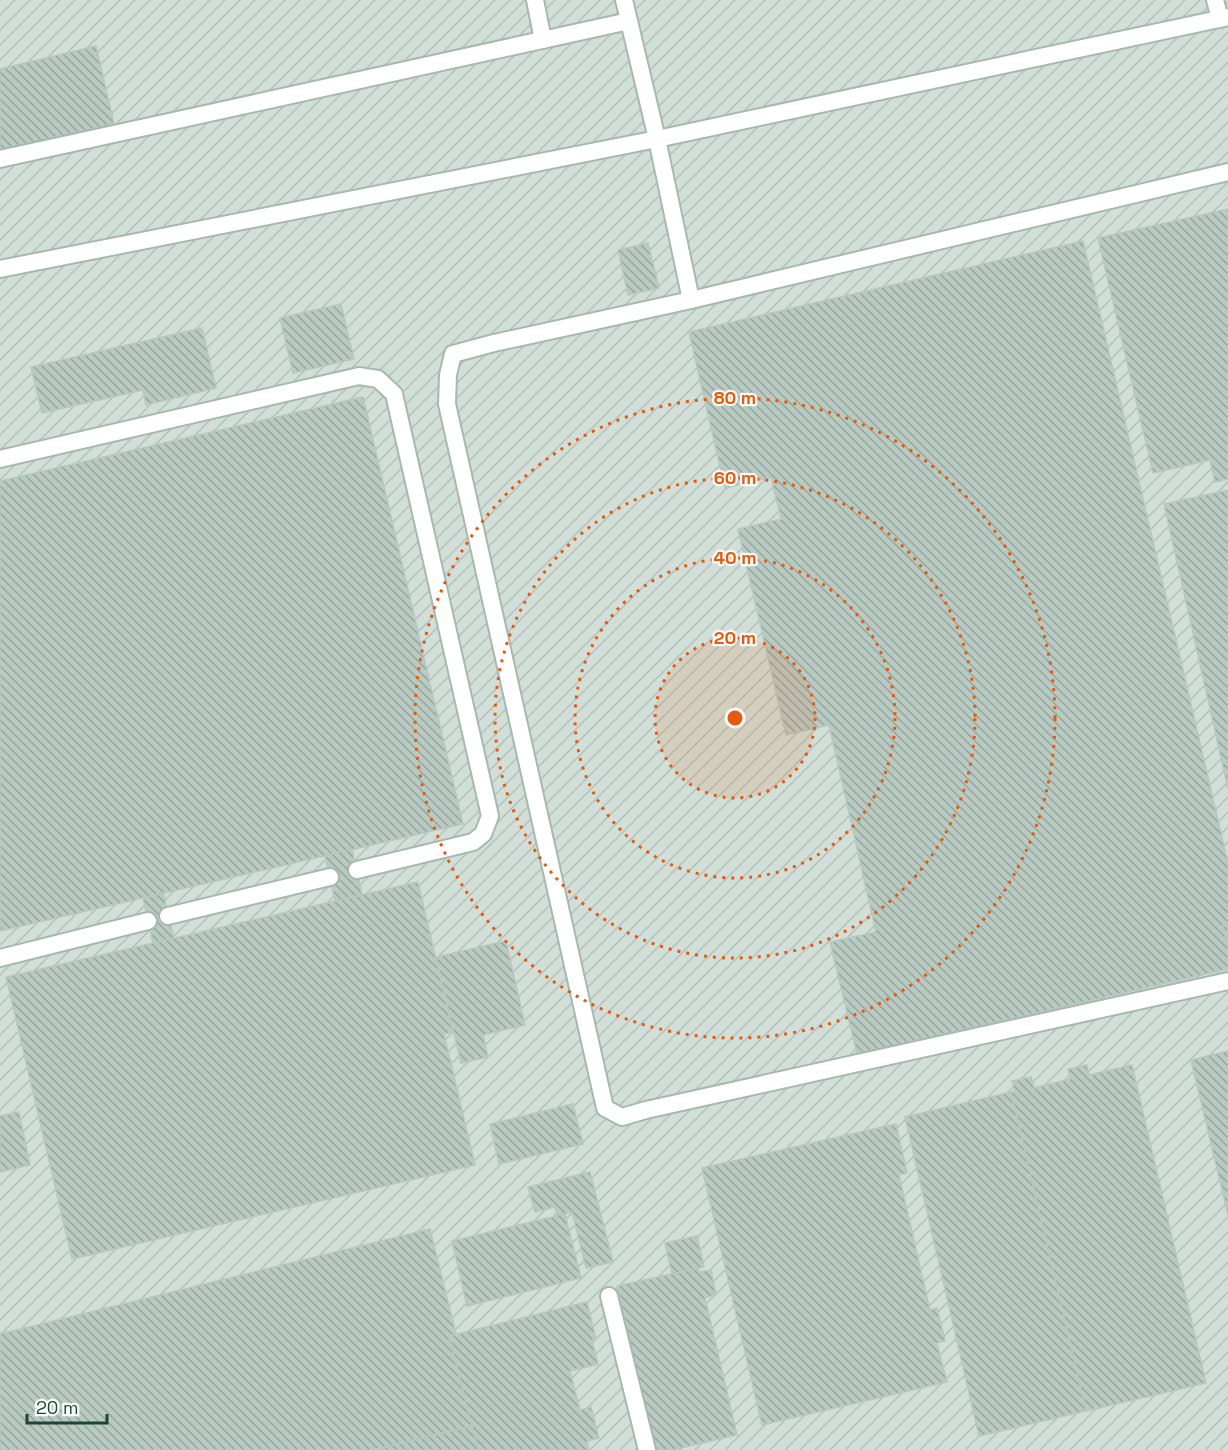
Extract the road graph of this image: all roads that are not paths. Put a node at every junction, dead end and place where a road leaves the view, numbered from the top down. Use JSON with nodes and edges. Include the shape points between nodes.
{"nodes":[{"id":1,"x":535,"y":0,"type":"edge"},
{"id":2,"x":624,"y":0,"type":"edge"},
{"id":3,"x":1215,"y":0,"type":"edge"},
{"id":4,"x":1224,"y":18,"type":"edge"},
{"id":5,"x":629,"y":21,"type":"junction"},
{"id":6,"x":543,"y":40,"type":"junction"},
{"id":7,"x":657,"y":139,"type":"junction"},
{"id":8,"x":0,"y":159,"type":"edge"},
{"id":9,"x":1228,"y":172,"type":"edge"},
{"id":10,"x":0,"y":270,"type":"edge"},
{"id":11,"x":691,"y":300,"type":"junction"},
{"id":12,"x":0,"y":459,"type":"edge"},
{"id":13,"x":357,"y":870,"type":"dead end"},
{"id":14,"x":330,"y":877,"type":"dead end"},
{"id":15,"x":168,"y":916,"type":"dead end"},
{"id":16,"x":148,"y":921,"type":"dead end"},
{"id":17,"x":0,"y":958,"type":"edge"},
{"id":18,"x":1228,"y":981,"type":"edge"},
{"id":19,"x":609,"y":1296,"type":"dead end"},
{"id":20,"x":647,"y":1450,"type":"edge"}],
"edges":[{"from":1,"to":6,"type":"lane"},
{"from":2,"to":5,"type":"lane"},
{"from":3,"to":4,"type":"lane"},
{"from":4,"to":7,"type":"lane"},
{"from":5,"to":6,"type":"lane"},
{"from":5,"to":7,"type":"lane"},
{"from":6,"to":8,"type":"lane"},
{"from":7,"to":10,"type":"lane"},
{"from":7,"to":11,"type":"lane"},
{"from":9,"to":11,"type":"lane"},
{"from":11,"to":18,"type":"lane","via":[[453,354],[448,375],[447,404],[605,1108],[622,1117]]},
{"from":12,"to":13,"type":"lane","via":[[359,376],[378,379],[394,394],[490,816],[483,834],[473,842]]},
{"from":14,"to":15,"type":"lane"},
{"from":16,"to":17,"type":"lane"},
{"from":19,"to":20,"type":"lane"}]}
